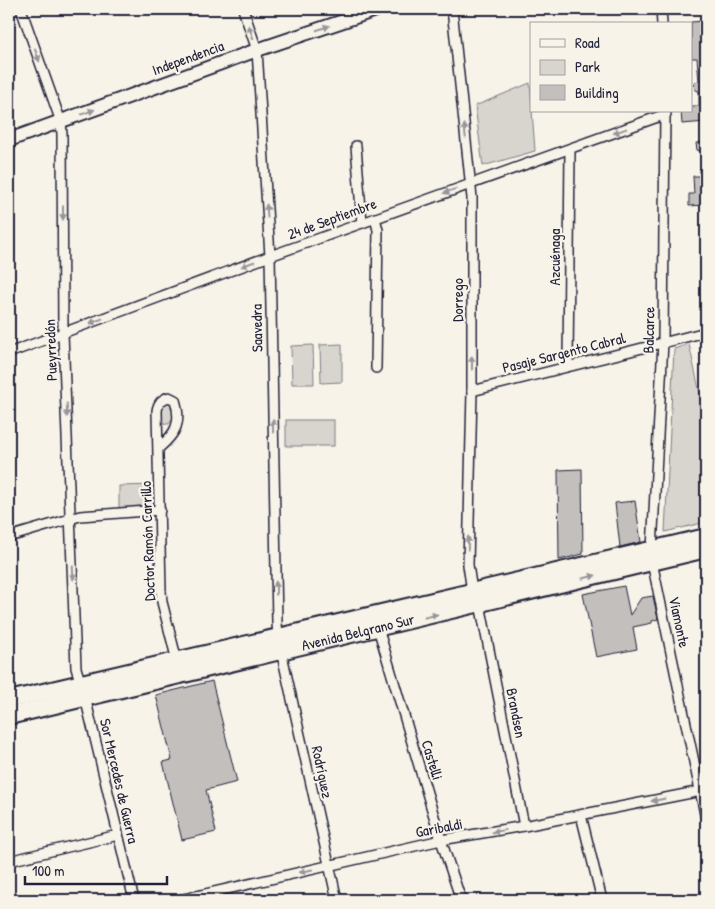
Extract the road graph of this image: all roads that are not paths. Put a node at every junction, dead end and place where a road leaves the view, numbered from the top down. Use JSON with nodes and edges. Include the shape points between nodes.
{"nodes":[{"id":1,"x":21,"y":9,"type":"edge"},
{"id":2,"x":243,"y":9,"type":"edge"},
{"id":3,"x":379,"y":9,"type":"edge"},
{"id":4,"x":452,"y":9,"type":"edge"},
{"id":5,"x":661,"y":9,"type":"edge"},
{"id":6,"x":662,"y":22,"type":"edge"},
{"id":7,"x":257,"y":50,"type":"junction"},
{"id":8,"x":665,"y":113,"type":"edge"},
{"id":9,"x":61,"y":122,"type":"junction"},
{"id":10,"x":9,"y":140,"type":"edge"},
{"id":11,"x":356,"y":146,"type":"dead end"},
{"id":12,"x":570,"y":149,"type":"junction"},
{"id":13,"x":471,"y":184,"type":"junction"},
{"id":14,"x":375,"y":218,"type":"junction"},
{"id":15,"x":362,"y":223,"type":"junction"},
{"id":16,"x":270,"y":256,"type":"junction"},
{"id":17,"x":706,"y":332,"type":"edge"},
{"id":18,"x":63,"y":333,"type":"junction"},
{"id":19,"x":663,"y":342,"type":"junction"},
{"id":20,"x":9,"y":353,"type":"edge"},
{"id":21,"x":568,"y":365,"type":"junction"},
{"id":22,"x":376,"y":368,"type":"dead end"},
{"id":23,"x":472,"y":391,"type":"junction"},
{"id":24,"x":159,"y":448,"type":"junction"},
{"id":25,"x":160,"y":510,"type":"junction"},
{"id":26,"x":71,"y":518,"type":"junction"},
{"id":27,"x":9,"y":537,"type":"edge"},
{"id":28,"x":706,"y":537,"type":"edge"},
{"id":29,"x":706,"y":549,"type":"edge"},
{"id":30,"x":652,"y":555,"type":"junction"},
{"id":31,"x":476,"y":598,"type":"junction"},
{"id":32,"x":378,"y":628,"type":"junction"},
{"id":33,"x":280,"y":643,"type":"junction"},
{"id":34,"x":177,"y":661,"type":"junction"},
{"id":35,"x":83,"y":690,"type":"junction"},
{"id":36,"x":9,"y":700,"type":"edge"},
{"id":37,"x":9,"y":716,"type":"edge"},
{"id":38,"x":703,"y":791,"type":"edge"},
{"id":39,"x":581,"y":815,"type":"junction"},
{"id":40,"x":706,"y":819,"type":"edge"},
{"id":41,"x":524,"y":826,"type":"junction"},
{"id":42,"x":118,"y":834,"type":"junction"},
{"id":43,"x":441,"y":840,"type":"junction"},
{"id":44,"x":13,"y":860,"type":"dead end"},
{"id":45,"x":329,"y":866,"type":"junction"},
{"id":46,"x":134,"y":900,"type":"edge"},
{"id":47,"x":179,"y":900,"type":"edge"},
{"id":48,"x":337,"y":900,"type":"edge"},
{"id":49,"x":461,"y":900,"type":"edge"},
{"id":50,"x":602,"y":900,"type":"edge"}],
"edges":[{"from":1,"to":9,"type":"street","name":"Pueyrredón","one_way":true},
{"from":7,"to":2,"type":"street","name":"Saavedra","one_way":true},
{"from":7,"to":3,"type":"street","name":"Independencia","one_way":true},
{"from":13,"to":4,"type":"street","name":"Dorrego","one_way":true},
{"from":5,"to":6,"type":"street"},
{"from":9,"to":7,"type":"street","name":"Independencia","one_way":true},
{"from":16,"to":7,"type":"street","name":"Saavedra","one_way":true},
{"from":8,"to":12,"type":"street","name":"24 de Septiembre","one_way":true},
{"from":8,"to":19,"type":"street","name":"Balcarce"},
{"from":9,"to":10,"type":"street","name":"Independencia"},
{"from":9,"to":18,"type":"street","name":"Pueyrredón","one_way":true},
{"from":11,"to":15,"type":"street"},
{"from":12,"to":13,"type":"street","name":"24 de Septiembre"},
{"from":12,"to":21,"type":"street","name":"Azcuénaga"},
{"from":13,"to":14,"type":"street","name":"24 de Septiembre","one_way":true},
{"from":23,"to":13,"type":"street","name":"Dorrego","one_way":true},
{"from":14,"to":15,"type":"street","name":"24 de Septiembre"},
{"from":14,"to":22,"type":"street","via":[[378,230]]},
{"from":15,"to":16,"type":"street","name":"24 de Septiembre"},
{"from":16,"to":18,"type":"street","name":"24 de Septiembre","one_way":true},
{"from":33,"to":16,"type":"street","name":"Saavedra","one_way":true},
{"from":17,"to":19,"type":"street","name":"Pasaje Sargento Cabral"},
{"from":18,"to":20,"type":"street","name":"24 de Septiembre"},
{"from":18,"to":26,"type":"street","name":"Pueyrredón","one_way":true},
{"from":19,"to":21,"type":"street","name":"Pasaje Sargento Cabral"},
{"from":19,"to":30,"type":"street","name":"Balcarce"},
{"from":21,"to":23,"type":"street","name":"Pasaje Sargento Cabral"},
{"from":31,"to":23,"type":"street","name":"Dorrego","one_way":true,"via":[[468,565]]},
{"from":24,"to":24,"type":"street","name":"Doctor Ramón Carrillo","via":[[170,438],[178,418],[175,400],[170,397],[158,404]]},
{"from":24,"to":25,"type":"street","name":"Doctor Ramón Carrillo"},
{"from":25,"to":26,"type":"street"},
{"from":25,"to":34,"type":"street","name":"Doctor Ramón Carrillo","via":[[162,602]]},
{"from":26,"to":27,"type":"street"},
{"from":26,"to":35,"type":"street","name":"Pueyrredón","one_way":true,"via":[[76,668]]},
{"from":28,"to":30,"type":"highway","name":"Avenida Belgrano Sur"},
{"from":29,"to":30,"type":"highway","name":"Avenida Belgrano Sur"},
{"from":30,"to":31,"type":"highway","name":"Avenida Belgrano Sur"},
{"from":30,"to":38,"type":"street","name":"Viamonte"},
{"from":32,"to":31,"type":"highway","name":"Avenida Belgrano Sur","one_way":true},
{"from":31,"to":33,"type":"highway","name":"Avenida Belgrano Sur"},
{"from":31,"to":41,"type":"street","name":"Brandsen"},
{"from":32,"to":33,"type":"highway","name":"Avenida Belgrano Sur"},
{"from":32,"to":43,"type":"street","name":"Castelli"},
{"from":33,"to":34,"type":"highway","name":"Avenida Belgrano Sur"},
{"from":33,"to":35,"type":"highway","name":"Avenida Belgrano Sur"},
{"from":33,"to":45,"type":"street","name":"Rodríguez"},
{"from":34,"to":35,"type":"highway","name":"Avenida Belgrano Sur"},
{"from":35,"to":36,"type":"highway","name":"Avenida Belgrano Sur"},
{"from":35,"to":37,"type":"highway","name":"Avenida Belgrano Sur"},
{"from":35,"to":42,"type":"street","name":"Sor Mercedes de Guerra"},
{"from":38,"to":39,"type":"street","name":"Garibaldi","one_way":true},
{"from":38,"to":40,"type":"street","name":"Viamonte"},
{"from":39,"to":41,"type":"street","name":"Garibaldi"},
{"from":39,"to":50,"type":"street"},
{"from":41,"to":43,"type":"street","name":"Garibaldi","one_way":true},
{"from":42,"to":44,"type":"street"},
{"from":42,"to":46,"type":"street","name":"Sor Mercedes de Guerra"},
{"from":43,"to":45,"type":"street","name":"Garibaldi"},
{"from":43,"to":49,"type":"street","name":"Castelli"},
{"from":45,"to":47,"type":"street","name":"Garibaldi","one_way":true},
{"from":45,"to":48,"type":"street","name":"Rodríguez"}]}
